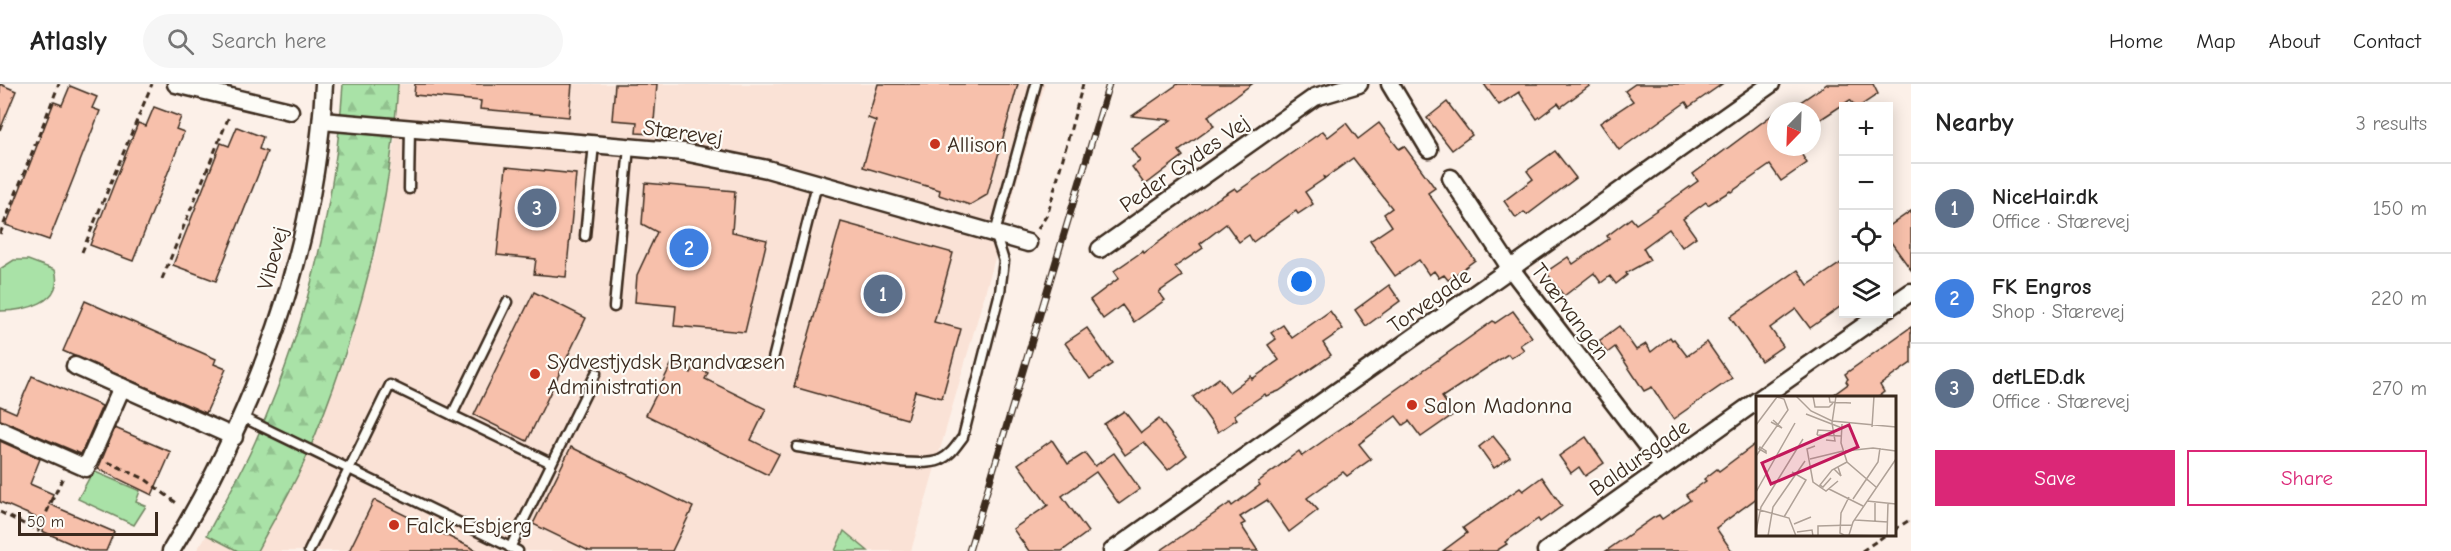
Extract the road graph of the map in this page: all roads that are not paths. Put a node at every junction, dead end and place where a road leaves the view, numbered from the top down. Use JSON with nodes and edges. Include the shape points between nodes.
{"nodes":[{"id":1,"x":176,"y":84,"type":"edge"},
{"id":2,"x":324,"y":84,"type":"edge"},
{"id":3,"x":1036,"y":84,"type":"edge"},
{"id":4,"x":1359,"y":84,"type":"edge"},
{"id":5,"x":1389,"y":84,"type":"edge"},
{"id":6,"x":1771,"y":84,"type":"edge"},
{"id":7,"x":290,"y":111,"type":"dead end"},
{"id":8,"x":322,"y":121,"type":"junction"},
{"id":9,"x":410,"y":128,"type":"junction"},
{"id":10,"x":594,"y":144,"type":"junction"},
{"id":11,"x":629,"y":147,"type":"junction"},
{"id":12,"x":1429,"y":149,"type":"dead end"},
{"id":13,"x":1451,"y":178,"type":"dead end"},
{"id":14,"x":817,"y":184,"type":"junction"},
{"id":15,"x":409,"y":189,"type":"dead end"},
{"id":16,"x":995,"y":233,"type":"junction"},
{"id":17,"x":585,"y":236,"type":"dead end"},
{"id":18,"x":1028,"y":243,"type":"road end"},
{"id":19,"x":1100,"y":249,"type":"dead end"},
{"id":20,"x":1511,"y":269,"type":"junction"},
{"id":21,"x":1911,"y":292,"type":"edge"},
{"id":22,"x":507,"y":302,"type":"dead end"},
{"id":23,"x":1893,"y":305,"type":"edge"},
{"id":24,"x":614,"y":307,"type":"dead end"},
{"id":25,"x":1875,"y":318,"type":"edge"},
{"id":26,"x":772,"y":363,"type":"dead end"},
{"id":27,"x":75,"y":366,"type":"dead end"},
{"id":28,"x":596,"y":373,"type":"dead end"},
{"id":29,"x":122,"y":387,"type":"junction"},
{"id":30,"x":1763,"y":396,"type":"edge"},
{"id":31,"x":1756,"y":401,"type":"edge"},
{"id":32,"x":452,"y":415,"type":"junction"},
{"id":33,"x":242,"y":417,"type":"junction"},
{"id":34,"x":0,"y":430,"type":"edge"},
{"id":35,"x":234,"y":437,"type":"junction"},
{"id":36,"x":797,"y":447,"type":"dead end"},
{"id":37,"x":551,"y":463,"type":"junction"},
{"id":38,"x":1663,"y":467,"type":"junction"},
{"id":39,"x":349,"y":469,"type":"junction"},
{"id":40,"x":514,"y":549,"type":"edge"},
{"id":41,"x":171,"y":551,"type":"edge"},
{"id":42,"x":309,"y":551,"type":"edge"},
{"id":43,"x":1112,"y":551,"type":"edge"},
{"id":44,"x":1546,"y":551,"type":"edge"}],
"edges":[{"from":1,"to":7,"type":"street"},
{"from":2,"to":8,"type":"street","name":"Vibevej"},
{"from":3,"to":16,"type":"lane"},
{"from":4,"to":19,"type":"street","name":"Peder Gydes Vej","via":[[1315,98]]},
{"from":5,"to":12,"type":"street"},
{"from":6,"to":20,"type":"street","name":"Torvegade"},
{"from":8,"to":9,"type":"street","name":"Stærevej"},
{"from":8,"to":33,"type":"street","name":"Vibevej","via":[[309,204],[289,286]]},
{"from":9,"to":10,"type":"street","name":"Stærevej"},
{"from":9,"to":15,"type":"lane"},
{"from":10,"to":11,"type":"street","name":"Stærevej"},
{"from":10,"to":17,"type":"lane"},
{"from":11,"to":14,"type":"street","name":"Stærevej","via":[[684,152]]},
{"from":11,"to":24,"type":"lane"},
{"from":13,"to":20,"type":"street","name":"Tværvangen"},
{"from":14,"to":16,"type":"street","name":"Stærevej"},
{"from":14,"to":26,"type":"lane"},
{"from":16,"to":18,"type":"street","name":"Stærevej"},
{"from":16,"to":36,"type":"lane","via":[[1004,261],[1000,292],[963,437],[952,452],[939,461],[911,463]]},
{"from":20,"to":38,"type":"street","name":"Tværvangen"},
{"from":20,"to":43,"type":"street","name":"Torvegade"},
{"from":21,"to":23,"type":"street"},
{"from":22,"to":32,"type":"lane"},
{"from":25,"to":30,"type":"street","name":"Baldursgade"},
{"from":27,"to":29,"type":"street"},
{"from":28,"to":37,"type":"lane"},
{"from":29,"to":34,"type":"street","via":[[86,468]]},
{"from":29,"to":35,"type":"street"},
{"from":31,"to":38,"type":"street","name":"Baldursgade"},
{"from":32,"to":37,"type":"lane"},
{"from":32,"to":39,"type":"lane","via":[[390,385]]},
{"from":33,"to":35,"type":"street","name":"Vibevej"},
{"from":33,"to":39,"type":"lane"},
{"from":35,"to":41,"type":"street","name":"Vibevej"},
{"from":37,"to":40,"type":"lane"},
{"from":38,"to":44,"type":"street","name":"Baldursgade"},
{"from":39,"to":40,"type":"lane"},
{"from":39,"to":42,"type":"lane"}]}
